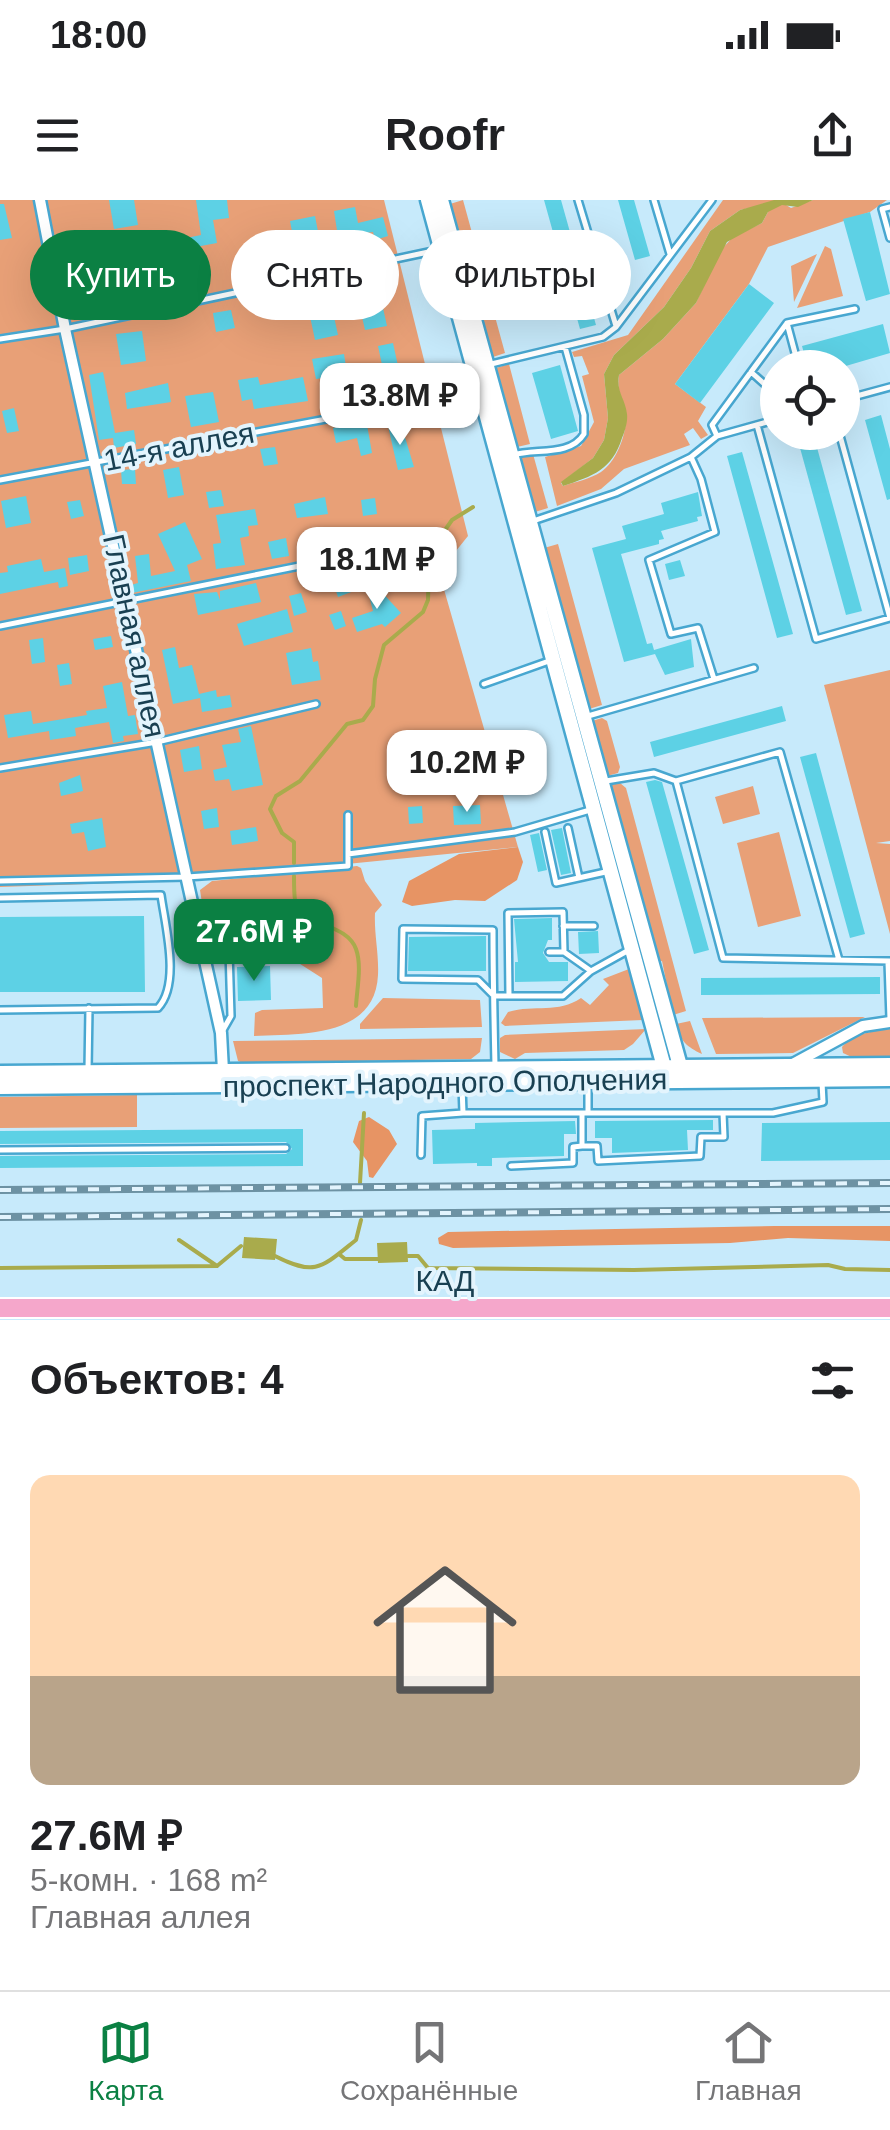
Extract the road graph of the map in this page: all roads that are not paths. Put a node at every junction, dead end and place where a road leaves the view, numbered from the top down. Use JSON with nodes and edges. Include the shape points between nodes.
{"nodes":[{"id":1,"x":40,"y":200,"type":"edge"},
{"id":2,"x":434,"y":200,"type":"edge"},
{"id":3,"x":578,"y":200,"type":"edge"},
{"id":4,"x":654,"y":200,"type":"edge"},
{"id":5,"x":712,"y":200,"type":"edge"},
{"id":6,"x":890,"y":207,"type":"edge"},
{"id":7,"x":443,"y":230,"type":"edge"},
{"id":8,"x":890,"y":238,"type":"edge"},
{"id":9,"x":670,"y":254,"type":"junction"},
{"id":10,"x":419,"y":255,"type":"edge"},
{"id":11,"x":855,"y":309,"type":"dead end"},
{"id":12,"x":467,"y":320,"type":"edge"},
{"id":13,"x":787,"y":324,"type":"junction"},
{"id":14,"x":616,"y":327,"type":"junction"},
{"id":15,"x":66,"y":329,"type":"junction"},
{"id":16,"x":0,"y":340,"type":"edge"},
{"id":17,"x":565,"y":347,"type":"junction"},
{"id":18,"x":794,"y":350,"type":"edge"},
{"id":19,"x":480,"y":367,"type":"junction"},
{"id":20,"x":751,"y":372,"type":"junction"},
{"id":21,"x":760,"y":380,"type":"edge"},
{"id":22,"x":890,"y":387,"type":"edge"},
{"id":23,"x":860,"y":395,"type":"edge"},
{"id":24,"x":416,"y":402,"type":"dead end"},
{"id":25,"x":760,"y":424,"type":"edge"},
{"id":26,"x":757,"y":425,"type":"junction"},
{"id":27,"x":717,"y":436,"type":"junction"},
{"id":28,"x":844,"y":450,"type":"edge"},
{"id":29,"x":505,"y":457,"type":"junction"},
{"id":30,"x":691,"y":457,"type":"junction"},
{"id":31,"x":96,"y":463,"type":"junction"},
{"id":32,"x":0,"y":480,"type":"edge"},
{"id":33,"x":524,"y":524,"type":"junction"},
{"id":34,"x":429,"y":540,"type":"dead end"},
{"id":35,"x":126,"y":602,"type":"junction"},
{"id":36,"x":890,"y":618,"type":"edge"},
{"id":37,"x":0,"y":626,"type":"edge"},
{"id":38,"x":560,"y":658,"type":"junction"},
{"id":39,"x":754,"y":668,"type":"dead end"},
{"id":40,"x":714,"y":679,"type":"junction"},
{"id":41,"x":484,"y":684,"type":"dead end"},
{"id":42,"x":316,"y":704,"type":"dead end"},
{"id":43,"x":577,"y":719,"type":"junction"},
{"id":44,"x":157,"y":742,"type":"junction"},
{"id":45,"x":0,"y":768,"type":"edge"},
{"id":46,"x":676,"y":781,"type":"junction"},
{"id":47,"x":595,"y":784,"type":"junction"},
{"id":48,"x":601,"y":807,"type":"junction"},
{"id":49,"x":348,"y":815,"type":"dead end"},
{"id":50,"x":568,"y":828,"type":"dead end"},
{"id":51,"x":546,"y":832,"type":"dead end"},
{"id":52,"x":348,"y":854,"type":"junction"},
{"id":53,"x":612,"y":871,"type":"junction"},
{"id":54,"x":186,"y":877,"type":"junction"},
{"id":55,"x":579,"y":878,"type":"junction"},
{"id":56,"x":0,"y":882,"type":"edge"},
{"id":57,"x":0,"y":898,"type":"edge"},
{"id":58,"x":563,"y":926,"type":"junction"},
{"id":59,"x":594,"y":926,"type":"dead end"},
{"id":60,"x":639,"y":946,"type":"junction"},
{"id":61,"x":275,"y":950,"type":"dead end"},
{"id":62,"x":518,"y":952,"type":"dead end"},
{"id":63,"x":548,"y":952,"type":"dead end"},
{"id":64,"x":564,"y":952,"type":"junction"},
{"id":65,"x":509,"y":953,"type":"junction"},
{"id":66,"x":839,"y":960,"type":"junction"},
{"id":67,"x":889,"y":962,"type":"edge"},
{"id":68,"x":591,"y":970,"type":"junction"},
{"id":69,"x":494,"y":996,"type":"junction"},
{"id":70,"x":510,"y":996,"type":"junction"},
{"id":71,"x":89,"y":1008,"type":"junction"},
{"id":72,"x":0,"y":1010,"type":"edge"},
{"id":73,"x":890,"y":1020,"type":"edge"},
{"id":74,"x":221,"y":1034,"type":"junction"},
{"id":75,"x":890,"y":1065,"type":"edge"},
{"id":76,"x":789,"y":1066,"type":"junction"},
{"id":77,"x":495,"y":1069,"type":"junction"},
{"id":78,"x":673,"y":1071,"type":"junction"},
{"id":79,"x":88,"y":1072,"type":"junction"},
{"id":80,"x":223,"y":1072,"type":"junction"},
{"id":81,"x":0,"y":1073,"type":"edge"},
{"id":82,"x":890,"y":1078,"type":"edge"},
{"id":83,"x":822,"y":1079,"type":"junction"},
{"id":84,"x":588,"y":1081,"type":"junction"},
{"id":85,"x":462,"y":1083,"type":"junction"},
{"id":86,"x":0,"y":1087,"type":"edge"},
{"id":87,"x":462,"y":1113,"type":"junction"},
{"id":88,"x":585,"y":1113,"type":"junction"},
{"id":89,"x":724,"y":1113,"type":"junction"},
{"id":90,"x":582,"y":1146,"type":"junction"},
{"id":91,"x":286,"y":1148,"type":"dead end"},
{"id":92,"x":0,"y":1150,"type":"edge"},
{"id":93,"x":421,"y":1155,"type":"dead end"},
{"id":94,"x":511,"y":1166,"type":"dead end"},
{"id":95,"x":0,"y":1308,"type":"edge"},
{"id":96,"x":890,"y":1308,"type":"edge"}],
"edges":[{"from":1,"to":15,"type":"street","name":"Главная аллея"},
{"from":2,"to":7,"type":"main road"},
{"from":3,"to":14,"type":"lane"},
{"from":4,"to":9,"type":"lane"},
{"from":5,"to":9,"type":"lane"},
{"from":6,"to":8,"type":"lane","via":[[882,209]]},
{"from":9,"to":14,"type":"lane"},
{"from":10,"to":15,"type":"lane"},
{"from":11,"to":13,"type":"lane"},
{"from":12,"to":19,"type":"main road"},
{"from":13,"to":18,"type":"lane"},
{"from":13,"to":20,"type":"lane"},
{"from":14,"to":17,"type":"lane"},
{"from":15,"to":16,"type":"lane"},
{"from":15,"to":31,"type":"street","name":"Главная аллея"},
{"from":17,"to":19,"type":"lane"},
{"from":17,"to":29,"type":"lane","via":[[584,434],[573,445]]},
{"from":19,"to":29,"type":"main road"},
{"from":20,"to":21,"type":"lane"},
{"from":20,"to":27,"type":"lane","via":[[712,425]]},
{"from":22,"to":23,"type":"lane"},
{"from":24,"to":31,"type":"lane","name":"14-я аллея"},
{"from":25,"to":26,"type":"lane"},
{"from":26,"to":27,"type":"lane"},
{"from":26,"to":36,"type":"lane","via":[[816,639]]},
{"from":27,"to":30,"type":"lane"},
{"from":28,"to":36,"type":"lane"},
{"from":29,"to":33,"type":"main road"},
{"from":30,"to":33,"type":"lane","via":[[616,494]]},
{"from":30,"to":40,"type":"lane","via":[[715,532],[649,560],[671,634],[698,628]]},
{"from":31,"to":32,"type":"lane","name":"14-я аллея"},
{"from":31,"to":35,"type":"street","name":"Главная аллея"},
{"from":33,"to":38,"type":"main road"},
{"from":34,"to":35,"type":"lane"},
{"from":35,"to":37,"type":"lane"},
{"from":35,"to":44,"type":"street","name":"Главная аллея"},
{"from":38,"to":41,"type":"lane"},
{"from":38,"to":43,"type":"main road"},
{"from":39,"to":40,"type":"lane"},
{"from":40,"to":43,"type":"lane"},
{"from":42,"to":44,"type":"lane"},
{"from":43,"to":47,"type":"main road"},
{"from":44,"to":45,"type":"lane"},
{"from":44,"to":54,"type":"street","name":"Главная аллея"},
{"from":46,"to":47,"type":"lane","via":[[654,773]]},
{"from":46,"to":66,"type":"lane","via":[[723,958]]},
{"from":46,"to":66,"type":"lane","via":[[780,752]]},
{"from":47,"to":48,"type":"main road"},
{"from":48,"to":52,"type":"lane","via":[[515,832]]},
{"from":48,"to":53,"type":"main road"},
{"from":48,"to":60,"type":"main road"},
{"from":49,"to":52,"type":"lane"},
{"from":50,"to":55,"type":"lane"},
{"from":51,"to":55,"type":"lane","via":[[556,883]]},
{"from":52,"to":54,"type":"lane","via":[[348,866]]},
{"from":53,"to":55,"type":"lane"},
{"from":53,"to":60,"type":"main road"},
{"from":54,"to":56,"type":"lane"},
{"from":54,"to":74,"type":"street","name":"Главная аллея"},
{"from":57,"to":71,"type":"lane","via":[[161,895],[170,954],[166,998],[158,1008]]},
{"from":58,"to":59,"type":"lane"},
{"from":58,"to":64,"type":"lane"},
{"from":58,"to":65,"type":"lane","via":[[563,912],[508,913]]},
{"from":60,"to":68,"type":"lane"},
{"from":60,"to":78,"type":"main road"},
{"from":61,"to":74,"type":"lane","via":[[229,952],[231,1016]]},
{"from":62,"to":65,"type":"lane"},
{"from":63,"to":64,"type":"lane"},
{"from":64,"to":68,"type":"lane"},
{"from":65,"to":70,"type":"lane"},
{"from":66,"to":67,"type":"lane"},
{"from":67,"to":73,"type":"lane"},
{"from":68,"to":70,"type":"lane","via":[[563,996]]},
{"from":69,"to":69,"type":"lane","via":[[478,980],[402,979],[404,929],[494,930]]},
{"from":69,"to":70,"type":"lane"},
{"from":69,"to":77,"type":"lane"},
{"from":71,"to":72,"type":"lane"},
{"from":71,"to":79,"type":"lane"},
{"from":73,"to":76,"type":"street","via":[[864,1026]]},
{"from":74,"to":80,"type":"street","name":"Главная аллея"},
{"from":75,"to":76,"type":"main road","name":"проспект Народного Ополчения"},
{"from":76,"to":78,"type":"main road","name":"проспект Народного Ополчения"},
{"from":77,"to":78,"type":"main road","name":"проспект Народного Ополчения"},
{"from":77,"to":80,"type":"main road","name":"проспект Народного Ополчения"},
{"from":78,"to":83,"type":"main road","name":"проспект Народного Ополчения"},
{"from":78,"to":84,"type":"main road","name":"проспект Народного Ополчения"},
{"from":79,"to":80,"type":"main road","name":"проспект Народного Ополчения"},
{"from":79,"to":81,"type":"main road","name":"проспект Народного Ополчения"},
{"from":82,"to":83,"type":"main road","name":"проспект Народного Ополчения"},
{"from":83,"to":89,"type":"lane","via":[[822,1102],[773,1113]]},
{"from":84,"to":85,"type":"main road","name":"проспект Народного Ополчения"},
{"from":84,"to":88,"type":"lane"},
{"from":85,"to":86,"type":"main road","name":"проспект Народного Ополчения"},
{"from":85,"to":87,"type":"lane"},
{"from":87,"to":88,"type":"lane"},
{"from":87,"to":93,"type":"lane","via":[[422,1116]]},
{"from":88,"to":89,"type":"lane"},
{"from":88,"to":90,"type":"lane"},
{"from":89,"to":90,"type":"lane","via":[[724,1137],[701,1137],[700,1156],[598,1161],[597,1146]]},
{"from":90,"to":94,"type":"lane","via":[[573,1148],[573,1162]]},
{"from":91,"to":92,"type":"lane"},
{"from":95,"to":96,"type":"highway","name":"КАД"}]}
